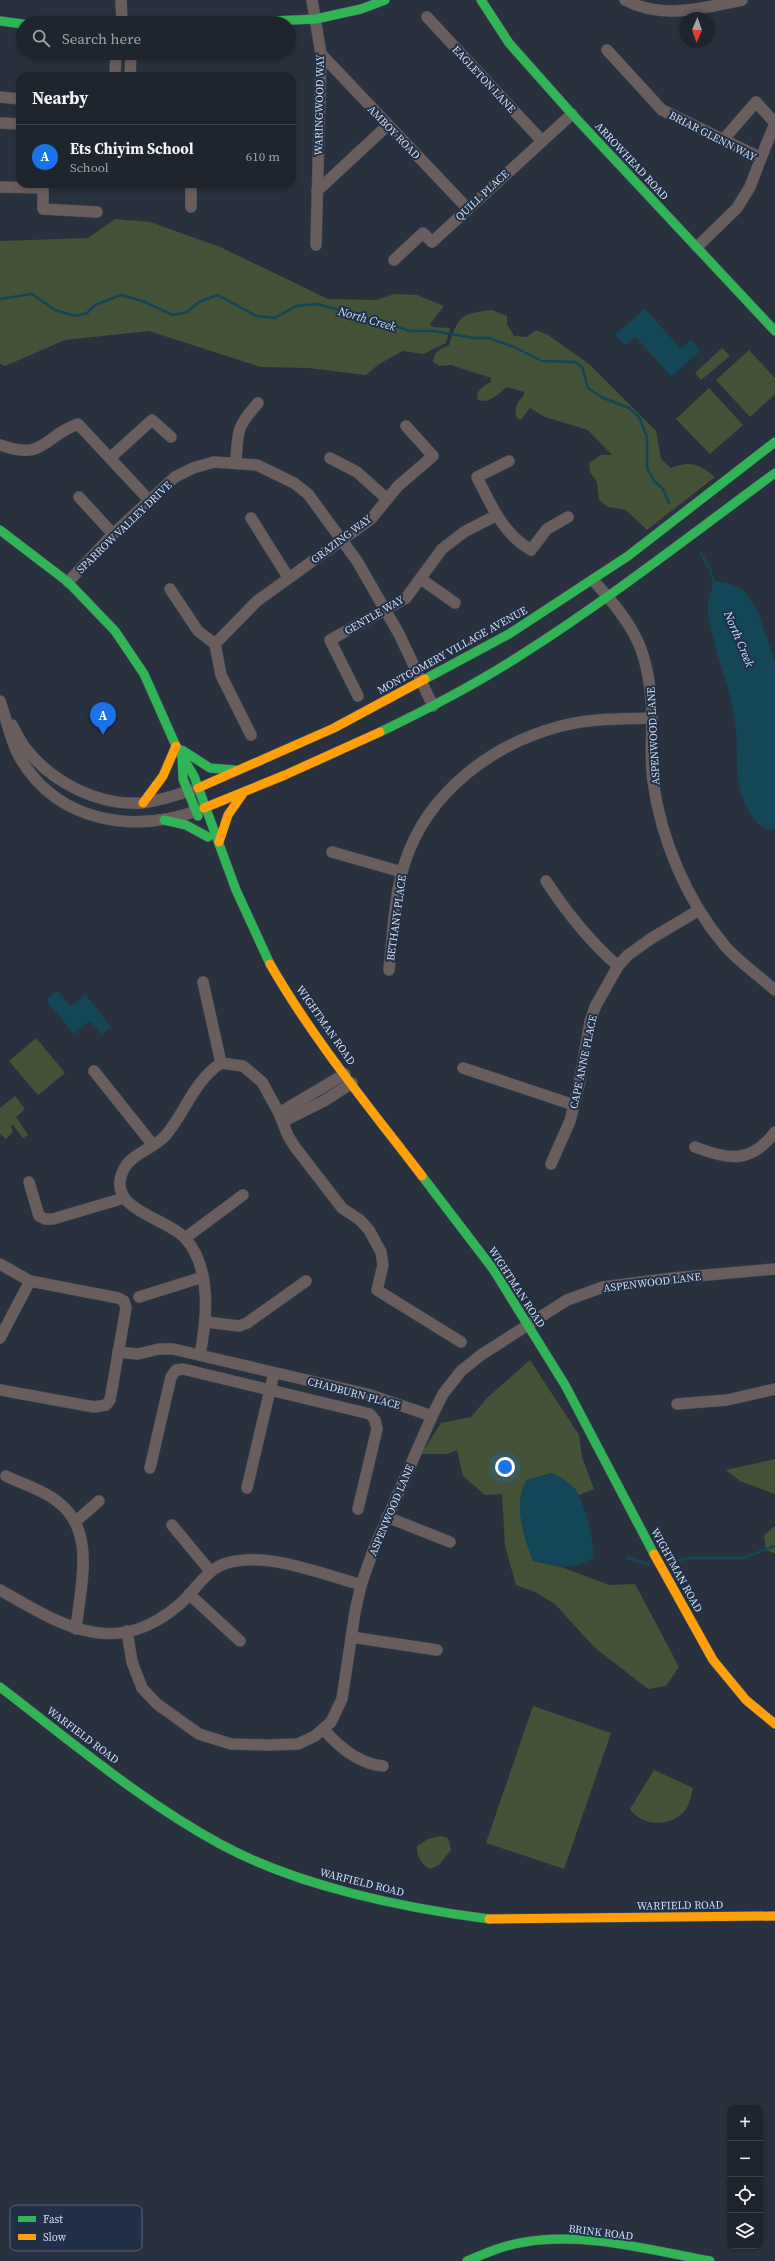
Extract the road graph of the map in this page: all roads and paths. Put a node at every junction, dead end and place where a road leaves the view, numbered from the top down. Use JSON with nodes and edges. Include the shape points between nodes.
{"nodes":[{"id":1,"x":121,"y":0,"type":"edge"},
{"id":2,"x":312,"y":0,"type":"edge"},
{"id":3,"x":385,"y":0,"type":"edge"},
{"id":4,"x":481,"y":0,"type":"edge"},
{"id":5,"x":625,"y":0,"type":"edge"},
{"id":6,"x":742,"y":0,"type":"edge"},
{"id":7,"x":122,"y":16,"type":"edge"},
{"id":8,"x":426,"y":17,"type":"dead end"},
{"id":9,"x":316,"y":19,"type":"junction"},
{"id":10,"x":296,"y":20,"type":"edge"},
{"id":11,"x":0,"y":21,"type":"edge"},
{"id":12,"x":16,"y":23,"type":"edge"},
{"id":13,"x":607,"y":50,"type":"dead end"},
{"id":14,"x":321,"y":54,"type":"junction"},
{"id":15,"x":116,"y":60,"type":"edge"},
{"id":16,"x":131,"y":60,"type":"edge"},
{"id":17,"x":115,"y":72,"type":"edge"},
{"id":18,"x":130,"y":72,"type":"edge"},
{"id":19,"x":0,"y":97,"type":"edge"},
{"id":20,"x":16,"y":99,"type":"edge"},
{"id":21,"x":572,"y":114,"type":"junction"},
{"id":22,"x":0,"y":123,"type":"edge"},
{"id":23,"x":16,"y":124,"type":"edge"},
{"id":24,"x":387,"y":126,"type":"junction"},
{"id":25,"x":723,"y":140,"type":"junction"},
{"id":26,"x":542,"y":141,"type":"junction"},
{"id":27,"x":761,"y":158,"type":"junction"},
{"id":28,"x":0,"y":187,"type":"edge"},
{"id":29,"x":16,"y":187,"type":"edge"},
{"id":30,"x":43,"y":188,"type":"edge"},
{"id":31,"x":192,"y":188,"type":"edge"},
{"id":32,"x":317,"y":191,"type":"junction"},
{"id":33,"x":191,"y":207,"type":"dead end"},
{"id":34,"x":468,"y":208,"type":"junction"},
{"id":35,"x":97,"y":212,"type":"dead end"},
{"id":36,"x":316,"y":245,"type":"dead end"},
{"id":37,"x":697,"y":247,"type":"junction"},
{"id":38,"x":394,"y":260,"type":"dead end"},
{"id":39,"x":775,"y":331,"type":"edge"},
{"id":40,"x":258,"y":403,"type":"dead end"},
{"id":41,"x":406,"y":426,"type":"dead end"},
{"id":42,"x":171,"y":437,"type":"dead end"},
{"id":43,"x":775,"y":442,"type":"edge"},
{"id":44,"x":0,"y":445,"type":"edge"},
{"id":45,"x":111,"y":457,"type":"junction"},
{"id":46,"x":330,"y":458,"type":"dead end"},
{"id":47,"x":509,"y":461,"type":"dead end"},
{"id":48,"x":236,"y":462,"type":"junction"},
{"id":49,"x":775,"y":473,"type":"edge"},
{"id":50,"x":79,"y":498,"type":"dead end"},
{"id":51,"x":387,"y":499,"type":"junction"},
{"id":52,"x":149,"y":500,"type":"junction"},
{"id":53,"x":497,"y":515,"type":"junction"},
{"id":54,"x":568,"y":517,"type":"dead end"},
{"id":55,"x":251,"y":518,"type":"dead end"},
{"id":56,"x":0,"y":530,"type":"edge"},
{"id":57,"x":113,"y":534,"type":"junction"},
{"id":58,"x":342,"y":541,"type":"junction"},
{"id":59,"x":288,"y":577,"type":"junction"},
{"id":60,"x":421,"y":579,"type":"junction"},
{"id":61,"x":593,"y":580,"type":"junction"},
{"id":62,"x":68,"y":582,"type":"junction"},
{"id":63,"x":170,"y":589,"type":"dead end"},
{"id":64,"x":607,"y":595,"type":"junction"},
{"id":65,"x":455,"y":603,"type":"dead end"},
{"id":66,"x":385,"y":611,"type":"junction"},
{"id":67,"x":215,"y":644,"type":"junction"},
{"id":68,"x":421,"y":682,"type":"junction"},
{"id":69,"x":358,"y":696,"type":"dead end"},
{"id":70,"x":0,"y":701,"type":"edge"},
{"id":71,"x":433,"y":706,"type":"junction"},
{"id":72,"x":3,"y":716,"type":"edge"},
{"id":73,"x":652,"y":718,"type":"junction"},
{"id":74,"x":251,"y":735,"type":"dead end"},
{"id":75,"x":176,"y":746,"type":"junction"},
{"id":76,"x":238,"y":770,"type":"junction"},
{"id":77,"x":193,"y":789,"type":"junction"},
{"id":78,"x":244,"y":792,"type":"junction"},
{"id":79,"x":143,"y":803,"type":"junction"},
{"id":80,"x":200,"y":810,"type":"junction"},
{"id":81,"x":164,"y":820,"type":"junction"},
{"id":82,"x":208,"y":837,"type":"junction"},
{"id":83,"x":219,"y":842,"type":"junction"},
{"id":84,"x":332,"y":852,"type":"dead end"},
{"id":85,"x":228,"y":869,"type":"junction"},
{"id":86,"x":402,"y":872,"type":"junction"},
{"id":87,"x":546,"y":881,"type":"dead end"},
{"id":88,"x":699,"y":910,"type":"junction"},
{"id":89,"x":618,"y":966,"type":"junction"},
{"id":90,"x":389,"y":970,"type":"dead end"},
{"id":91,"x":203,"y":982,"type":"dead end"},
{"id":92,"x":775,"y":990,"type":"edge"},
{"id":93,"x":221,"y":1063,"type":"junction"},
{"id":94,"x":463,"y":1068,"type":"dead end"},
{"id":95,"x":94,"y":1071,"type":"dead end"},
{"id":96,"x":345,"y":1074,"type":"junction"},
{"id":97,"x":352,"y":1083,"type":"junction"},
{"id":98,"x":574,"y":1105,"type":"junction"},
{"id":99,"x":282,"y":1117,"type":"junction"},
{"id":100,"x":775,"y":1132,"type":"edge"},
{"id":101,"x":153,"y":1145,"type":"junction"},
{"id":102,"x":695,"y":1147,"type":"dead end"},
{"id":103,"x":550,"y":1164,"type":"dead end"},
{"id":104,"x":29,"y":1182,"type":"dead end"},
{"id":105,"x":243,"y":1195,"type":"dead end"},
{"id":106,"x":124,"y":1198,"type":"junction"},
{"id":107,"x":185,"y":1238,"type":"junction"},
{"id":108,"x":0,"y":1264,"type":"edge"},
{"id":109,"x":775,"y":1269,"type":"edge"},
{"id":110,"x":203,"y":1277,"type":"junction"},
{"id":111,"x":30,"y":1281,"type":"junction"},
{"id":112,"x":306,"y":1281,"type":"dead end"},
{"id":113,"x":139,"y":1297,"type":"dead end"},
{"id":114,"x":206,"y":1322,"type":"junction"},
{"id":115,"x":527,"y":1324,"type":"junction"},
{"id":116,"x":0,"y":1338,"type":"edge"},
{"id":117,"x":461,"y":1342,"type":"dead end"},
{"id":118,"x":118,"y":1352,"type":"junction"},
{"id":119,"x":200,"y":1355,"type":"junction"},
{"id":120,"x":274,"y":1373,"type":"junction"},
{"id":121,"x":775,"y":1388,"type":"edge"},
{"id":122,"x":0,"y":1390,"type":"edge"},
{"id":123,"x":270,"y":1390,"type":"junction"},
{"id":124,"x":677,"y":1404,"type":"dead end"},
{"id":125,"x":432,"y":1416,"type":"junction"},
{"id":126,"x":150,"y":1468,"type":"dead end"},
{"id":127,"x":6,"y":1476,"type":"dead end"},
{"id":128,"x":247,"y":1488,"type":"dead end"},
{"id":129,"x":99,"y":1501,"type":"dead end"},
{"id":130,"x":358,"y":1509,"type":"dead end"},
{"id":131,"x":387,"y":1517,"type":"junction"},
{"id":132,"x":75,"y":1522,"type":"junction"},
{"id":133,"x":172,"y":1525,"type":"dead end"},
{"id":134,"x":450,"y":1542,"type":"dead end"},
{"id":135,"x":210,"y":1571,"type":"junction"},
{"id":136,"x":361,"y":1585,"type":"junction"},
{"id":137,"x":0,"y":1590,"type":"edge"},
{"id":138,"x":189,"y":1594,"type":"junction"},
{"id":139,"x":76,"y":1629,"type":"junction"},
{"id":140,"x":127,"y":1631,"type":"junction"},
{"id":141,"x":351,"y":1637,"type":"junction"},
{"id":142,"x":240,"y":1641,"type":"dead end"},
{"id":143,"x":437,"y":1650,"type":"dead end"},
{"id":144,"x":0,"y":1687,"type":"edge"},
{"id":145,"x":775,"y":1724,"type":"edge"},
{"id":146,"x":324,"y":1730,"type":"junction"},
{"id":147,"x":384,"y":1766,"type":"dead end"},
{"id":148,"x":775,"y":1916,"type":"edge"},
{"id":149,"x":467,"y":2261,"type":"edge"},
{"id":150,"x":710,"y":2261,"type":"edge"}],
"edges":[{"from":1,"to":7,"type":"street"},
{"from":2,"to":9,"type":"street","name":"WARINGWOOD WAY"},
{"from":3,"to":9,"type":"main road","via":[[361,9]]},
{"from":4,"to":21,"type":"main road","name":"ARROWHEAD ROAD","via":[[509,43]]},
{"from":5,"to":6,"type":"street","via":[[636,6],[671,12],[701,9]]},
{"from":8,"to":26,"type":"street","name":"EAGLETON LANE"},
{"from":9,"to":10,"type":"main road"},
{"from":9,"to":14,"type":"street","name":"WARINGWOOD WAY"},
{"from":11,"to":12,"type":"main road"},
{"from":13,"to":25,"type":"street","name":"BRIAR GLENN WAY","via":[[662,110]]},
{"from":14,"to":24,"type":"street","name":"AMBOY ROAD"},
{"from":14,"to":32,"type":"street","name":"WARINGWOOD WAY"},
{"from":15,"to":17,"type":"street"},
{"from":16,"to":18,"type":"street"},
{"from":19,"to":20,"type":"street"},
{"from":21,"to":26,"type":"street","name":"QUILL PLACE"},
{"from":21,"to":37,"type":"main road","name":"ARROWHEAD ROAD"},
{"from":22,"to":23,"type":"street"},
{"from":24,"to":32,"type":"street"},
{"from":24,"to":34,"type":"street","name":"AMBOY ROAD"},
{"from":25,"to":27,"type":"street","name":"BRIAR GLENN WAY"},
{"from":25,"to":27,"type":"street","via":[[756,102],[775,123]]},
{"from":26,"to":34,"type":"street","name":"QUILL PLACE"},
{"from":27,"to":37,"type":"street","name":"BRIAR GLENN WAY","via":[[750,187],[737,208]]},
{"from":28,"to":29,"type":"street"},
{"from":30,"to":35,"type":"street","via":[[43,209]]},
{"from":31,"to":33,"type":"street"},
{"from":32,"to":36,"type":"street","name":"WARINGWOOD WAY"},
{"from":34,"to":38,"type":"street","name":"QUILL PLACE","via":[[432,242],[424,233]]},
{"from":37,"to":39,"type":"main road","name":"ARROWHEAD ROAD"},
{"from":40,"to":48,"type":"street","via":[[244,418],[239,429]]},
{"from":41,"to":51,"type":"street","name":"GRAZING WAY","via":[[433,456]]},
{"from":42,"to":45,"type":"street","via":[[152,420]]},
{"from":43,"to":61,"type":"main road","name":"MONTGOMERY VILLAGE AVENUE","via":[[628,556]]},
{"from":44,"to":45,"type":"street","via":[[26,451],[39,448],[62,429],[78,424]]},
{"from":45,"to":52,"type":"street"},
{"from":46,"to":51,"type":"street","via":[[357,472]]},
{"from":47,"to":53,"type":"street","via":[[477,477]]},
{"from":48,"to":52,"type":"street","name":"SPARROW VALLEY DRIVE","via":[[214,462],[193,468],[175,477]]},
{"from":48,"to":58,"type":"street","name":"SPARROW VALLEY DRIVE","via":[[257,465],[294,483],[308,494]]},
{"from":49,"to":64,"type":"main road"},
{"from":50,"to":57,"type":"street"},
{"from":51,"to":58,"type":"street","name":"GRAZING WAY","via":[[371,519]]},
{"from":52,"to":57,"type":"street","name":"SPARROW VALLEY DRIVE"},
{"from":53,"to":54,"type":"street","via":[[518,542],[531,550],[547,529]]},
{"from":53,"to":60,"type":"street","name":"GENTLE WAY","via":[[450,542],[434,558]]},
{"from":55,"to":59,"type":"street"},
{"from":56,"to":62,"type":"main road","name":"WIGHTMAN ROAD"},
{"from":57,"to":62,"type":"street","name":"SPARROW VALLEY DRIVE"},
{"from":58,"to":59,"type":"street","name":"GRAZING WAY"},
{"from":58,"to":66,"type":"street","name":"SPARROW VALLEY DRIVE","via":[[357,561]]},
{"from":59,"to":67,"type":"street","name":"GRAZING WAY","via":[[257,601]]},
{"from":60,"to":65,"type":"street"},
{"from":60,"to":66,"type":"street","name":"GENTLE WAY","via":[[406,598]]},
{"from":61,"to":64,"type":"street","name":"ASPENWOOD LANE"},
{"from":61,"to":68,"type":"main road","name":"MONTGOMERY VILLAGE AVENUE","via":[[509,634]]},
{"from":62,"to":75,"type":"main road","name":"WIGHTMAN ROAD","via":[[114,631],[144,674]]},
{"from":63,"to":67,"type":"street","via":[[198,632]]},
{"from":64,"to":71,"type":"main road","via":[[520,656]]},
{"from":64,"to":73,"type":"street","name":"ASPENWOOD LANE","via":[[632,627],[644,654],[650,683]]},
{"from":66,"to":68,"type":"street","name":"SPARROW VALLEY DRIVE"},
{"from":66,"to":69,"type":"street","name":"GENTLE WAY","via":[[330,640]]},
{"from":67,"to":74,"type":"street","via":[[221,675]]},
{"from":68,"to":71,"type":"street","name":"SPARROW VALLEY DRIVE"},
{"from":68,"to":76,"type":"main road","name":"MONTGOMERY VILLAGE AVENUE","via":[[334,728]]},
{"from":70,"to":72,"type":"street"},
{"from":71,"to":78,"type":"main road","via":[[395,726]]},
{"from":72,"to":79,"type":"street","via":[[26,749],[52,774],[77,790],[106,800]]},
{"from":72,"to":81,"type":"street","via":[[20,758],[62,802],[106,820]]},
{"from":73,"to":86,"type":"street","name":"BETHANY PLACE","via":[[583,722],[561,726],[517,740],[498,751],[470,770],[434,805],[416,836]]},
{"from":73,"to":88,"type":"street","name":"ASPENWOOD LANE","via":[[653,781],[661,820],[673,856]]},
{"from":75,"to":76,"type":"main road","via":[[210,768]]},
{"from":75,"to":77,"type":"main road","name":"WIGHTMAN ROAD","via":[[190,767]]},
{"from":75,"to":79,"type":"main road","via":[[165,776],[157,789]]},
{"from":76,"to":77,"type":"main road","name":"MONTGOMERY VILLAGE AVENUE"},
{"from":77,"to":79,"type":"street"},
{"from":77,"to":80,"type":"main road","name":"WIGHTMAN ROAD"},
{"from":78,"to":80,"type":"main road"},
{"from":78,"to":83,"type":"main road","via":[[228,815]]},
{"from":80,"to":81,"type":"street"},
{"from":80,"to":82,"type":"main road","name":"WIGHTMAN ROAD"},
{"from":80,"to":83,"type":"main road","name":"WIGHTMAN ROAD"},
{"from":81,"to":82,"type":"main road","via":[[186,825]]},
{"from":82,"to":85,"type":"main road","name":"WIGHTMAN ROAD","via":[[218,858]]},
{"from":83,"to":85,"type":"main road","name":"WIGHTMAN ROAD"},
{"from":84,"to":86,"type":"street"},
{"from":85,"to":96,"type":"main road","name":"WIGHTMAN ROAD","via":[[264,953],[287,993]]},
{"from":86,"to":90,"type":"street","name":"BETHANY PLACE"},
{"from":87,"to":89,"type":"street","via":[[571,919],[599,950]]},
{"from":88,"to":89,"type":"street","name":"CAPE ANNE PLACE","via":[[643,944]]},
{"from":88,"to":92,"type":"street","name":"ASPENWOOD LANE","via":[[726,947]]},
{"from":89,"to":98,"type":"street","name":"CAPE ANNE PLACE","via":[[595,1007],[590,1022]]},
{"from":91,"to":93,"type":"street"},
{"from":93,"to":99,"type":"street","via":[[233,1064],[252,1072],[262,1082]]},
{"from":93,"to":101,"type":"street","via":[[201,1079],[172,1127]]},
{"from":94,"to":98,"type":"street"},
{"from":95,"to":101,"type":"street"},
{"from":96,"to":97,"type":"main road","name":"WIGHTMAN ROAD"},
{"from":96,"to":99,"type":"street"},
{"from":97,"to":99,"type":"street","via":[[324,1101]]},
{"from":97,"to":115,"type":"main road","name":"WIGHTMAN ROAD","via":[[493,1269]]},
{"from":98,"to":103,"type":"street","name":"CAPE ANNE PLACE"},
{"from":99,"to":117,"type":"street","via":[[294,1147],[342,1208],[360,1220],[376,1241],[383,1265],[377,1290]]},
{"from":100,"to":102,"type":"street","via":[[759,1149],[744,1156],[720,1157]]},
{"from":101,"to":106,"type":"street","via":[[124,1168],[121,1177]]},
{"from":104,"to":106,"type":"street","via":[[39,1216],[45,1219],[53,1219]]},
{"from":105,"to":107,"type":"street"},
{"from":106,"to":107,"type":"street","via":[[135,1209],[170,1226]]},
{"from":107,"to":110,"type":"street"},
{"from":108,"to":111,"type":"street"},
{"from":109,"to":115,"type":"street","name":"ASPENWOOD LANE","via":[[603,1287],[567,1300]]},
{"from":110,"to":113,"type":"street"},
{"from":110,"to":114,"type":"street"},
{"from":111,"to":116,"type":"street"},
{"from":111,"to":118,"type":"street","via":[[124,1301],[126,1308]]},
{"from":112,"to":114,"type":"street","via":[[247,1323],[239,1326]]},
{"from":114,"to":119,"type":"street"},
{"from":115,"to":125,"type":"street","name":"ASPENWOOD LANE","via":[[461,1371]]},
{"from":115,"to":145,"type":"main road","name":"WIGHTMAN ROAD","via":[[565,1385],[659,1564],[713,1660],[746,1700]]},
{"from":118,"to":119,"type":"street","name":"CHADBURN PLACE","via":[[138,1354],[165,1348]]},
{"from":118,"to":122,"type":"street","via":[[110,1400],[100,1408]]},
{"from":119,"to":120,"type":"street","name":"CHADBURN PLACE"},
{"from":120,"to":123,"type":"street"},
{"from":120,"to":125,"type":"street","name":"CHADBURN PLACE","via":[[367,1394]]},
{"from":121,"to":124,"type":"street","via":[[727,1400]]},
{"from":123,"to":126,"type":"street","name":"CHADBURN PLACE","via":[[183,1369],[176,1370],[170,1377]]},
{"from":123,"to":128,"type":"street"},
{"from":123,"to":130,"type":"street","name":"CHADBURN PLACE","via":[[370,1414],[375,1420],[377,1429]]},
{"from":125,"to":131,"type":"street","name":"ASPENWOOD LANE"},
{"from":127,"to":132,"type":"street","via":[[57,1501]]},
{"from":129,"to":132,"type":"street"},
{"from":131,"to":134,"type":"street"},
{"from":131,"to":136,"type":"street","name":"ASPENWOOD LANE"},
{"from":132,"to":139,"type":"street","via":[[81,1536],[83,1551]]},
{"from":133,"to":135,"type":"street"},
{"from":135,"to":136,"type":"street","via":[[229,1562],[264,1560]]},
{"from":135,"to":138,"type":"street"},
{"from":136,"to":141,"type":"street","name":"ASPENWOOD LANE"},
{"from":137,"to":139,"type":"street","via":[[54,1621]]},
{"from":138,"to":140,"type":"street","via":[[157,1620]]},
{"from":138,"to":142,"type":"street"},
{"from":139,"to":140,"type":"street","via":[[107,1634]]},
{"from":140,"to":146,"type":"street","name":"ASPENWOOD LANE","via":[[132,1662],[142,1688],[157,1704],[199,1734],[231,1744],[289,1746],[305,1742]]},
{"from":141,"to":143,"type":"street"},
{"from":141,"to":146,"type":"street","name":"ASPENWOOD LANE","via":[[344,1691],[338,1710]]},
{"from":144,"to":148,"type":"main road","name":"WARFIELD ROAD","via":[[156,1806],[222,1846],[316,1883],[434,1912],[490,1919]]},
{"from":146,"to":147,"type":"street","via":[[336,1744],[350,1754],[368,1763]]},
{"from":149,"to":150,"type":"main road","name":"BRINK ROAD","via":[[506,2245],[539,2239],[588,2240]]}]}
